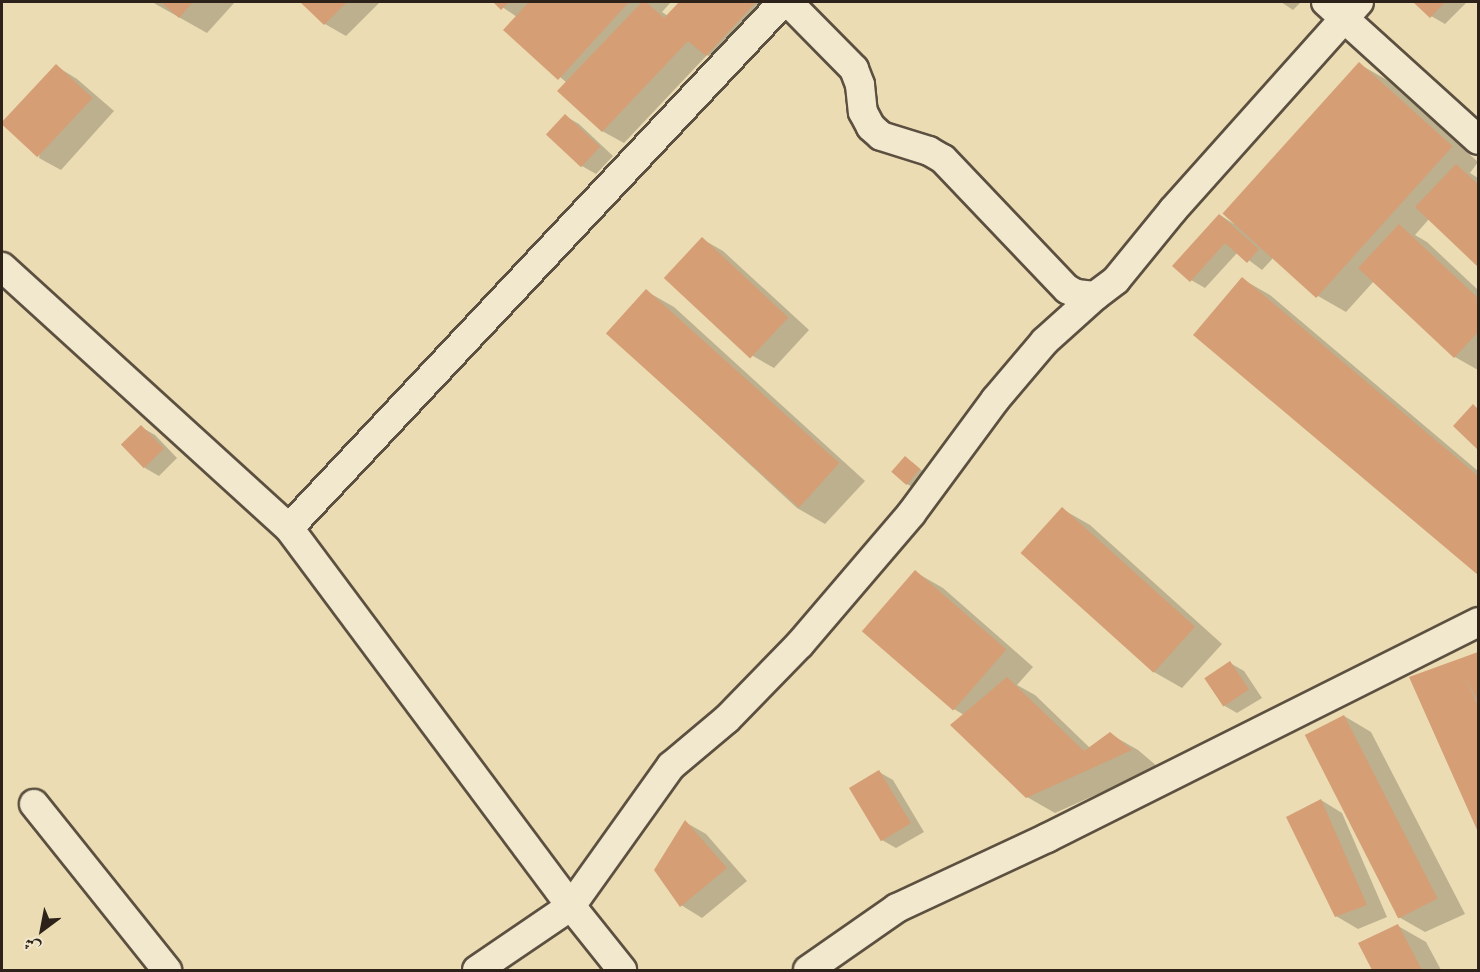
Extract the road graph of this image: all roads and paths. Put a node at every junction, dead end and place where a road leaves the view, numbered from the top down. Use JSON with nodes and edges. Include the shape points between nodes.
{"nodes":[{"id":1,"x":783,"y":2,"type":"edge"},
{"id":2,"x":788,"y":2,"type":"edge"},
{"id":3,"x":1343,"y":7,"type":"edge"},
{"id":4,"x":1479,"y":140,"type":"edge"},
{"id":5,"x":2,"y":267,"type":"edge"},
{"id":6,"x":1095,"y":296,"type":"junction"},
{"id":7,"x":289,"y":528,"type":"junction"},
{"id":8,"x":1479,"y":622,"type":"edge"},
{"id":9,"x":34,"y":804,"type":"dead end"},
{"id":10,"x":571,"y":906,"type":"junction"},
{"id":11,"x":166,"y":970,"type":"edge"},
{"id":12,"x":477,"y":970,"type":"edge"},
{"id":13,"x":622,"y":970,"type":"edge"},
{"id":14,"x":808,"y":970,"type":"edge"}],
"edges":[{"from":1,"to":7,"type":"street"},
{"from":2,"to":6,"type":"street","via":[[854,69],[863,112],[876,131],[891,141],[943,159],[1067,289]]},
{"from":3,"to":4,"type":"street"},
{"from":3,"to":6,"type":"street","via":[[1116,279]]},
{"from":5,"to":7,"type":"street"},
{"from":6,"to":10,"type":"street","via":[[1045,341],[911,514],[800,644],[727,719],[671,766]]},
{"from":7,"to":10,"type":"street"},
{"from":8,"to":14,"type":"street","via":[[1047,838],[897,908]]},
{"from":9,"to":11,"type":"street"},
{"from":10,"to":12,"type":"street"},
{"from":10,"to":13,"type":"street"}]}
